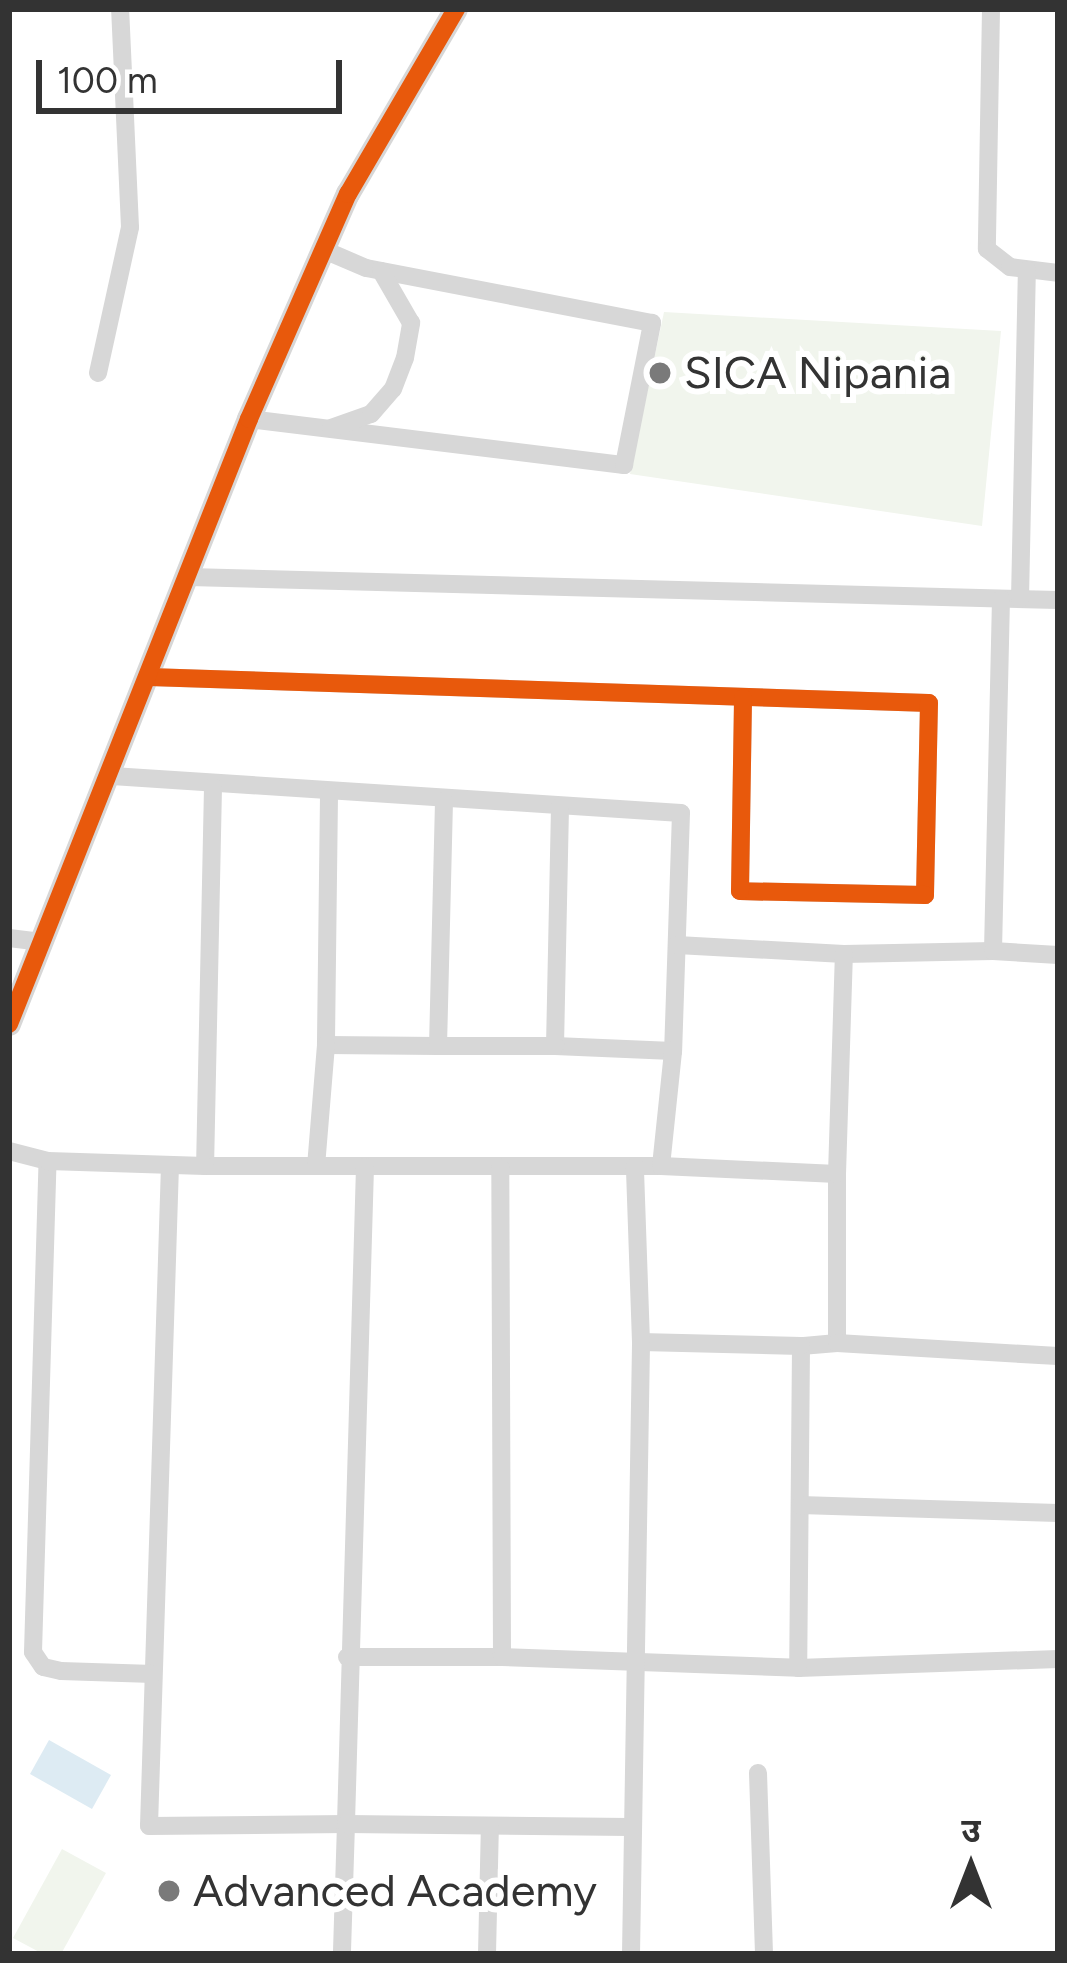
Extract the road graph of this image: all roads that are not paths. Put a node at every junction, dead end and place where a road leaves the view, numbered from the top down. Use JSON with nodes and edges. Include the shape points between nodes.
{"nodes":[{"id":1,"x":120,"y":9,"type":"edge"},
{"id":2,"x":456,"y":9,"type":"edge"},
{"id":3,"x":991,"y":9,"type":"edge"},
{"id":4,"x":324,"y":250,"type":"junction"},
{"id":5,"x":1027,"y":270,"type":"junction"},
{"id":6,"x":381,"y":271,"type":"junction"},
{"id":7,"x":1058,"y":273,"type":"edge"},
{"id":8,"x":98,"y":373,"type":"dead end"},
{"id":9,"x":249,"y":418,"type":"junction"},
{"id":10,"x":323,"y":430,"type":"junction"},
{"id":11,"x":189,"y":577,"type":"junction"},
{"id":12,"x":1011,"y":599,"type":"junction"},
{"id":13,"x":1058,"y":600,"type":"edge"},
{"id":14,"x":149,"y":677,"type":"junction"},
{"id":15,"x":743,"y":698,"type":"junction"},
{"id":16,"x":112,"y":776,"type":"junction"},
{"id":17,"x":213,"y":787,"type":"junction"},
{"id":18,"x":329,"y":795,"type":"junction"},
{"id":19,"x":444,"y":801,"type":"junction"},
{"id":20,"x":560,"y":807,"type":"junction"},
{"id":21,"x":9,"y":938,"type":"edge"},
{"id":22,"x":44,"y":942,"type":"junction"},
{"id":23,"x":677,"y":946,"type":"junction"},
{"id":24,"x":993,"y":951,"type":"junction"},
{"id":25,"x":844,"y":954,"type":"junction"},
{"id":26,"x":1058,"y":955,"type":"edge"},
{"id":27,"x":9,"y":1024,"type":"edge"},
{"id":28,"x":326,"y":1045,"type":"junction"},
{"id":29,"x":438,"y":1046,"type":"junction"},
{"id":30,"x":555,"y":1046,"type":"junction"},
{"id":31,"x":673,"y":1051,"type":"junction"},
{"id":32,"x":9,"y":1151,"type":"edge"},
{"id":33,"x":48,"y":1161,"type":"junction"},
{"id":34,"x":170,"y":1165,"type":"junction"},
{"id":35,"x":205,"y":1166,"type":"junction"},
{"id":36,"x":316,"y":1166,"type":"junction"},
{"id":37,"x":635,"y":1166,"type":"junction"},
{"id":38,"x":661,"y":1166,"type":"junction"},
{"id":39,"x":365,"y":1167,"type":"junction"},
{"id":40,"x":500,"y":1167,"type":"junction"},
{"id":41,"x":837,"y":1174,"type":"junction"},
{"id":42,"x":641,"y":1342,"type":"junction"},
{"id":43,"x":837,"y":1343,"type":"junction"},
{"id":44,"x":801,"y":1346,"type":"junction"},
{"id":45,"x":1058,"y":1356,"type":"edge"},
{"id":46,"x":800,"y":1505,"type":"junction"},
{"id":47,"x":1058,"y":1514,"type":"edge"},
{"id":48,"x":347,"y":1658,"type":"junction"},
{"id":49,"x":502,"y":1658,"type":"junction"},
{"id":50,"x":634,"y":1658,"type":"junction"},
{"id":51,"x":1058,"y":1658,"type":"edge"},
{"id":52,"x":798,"y":1668,"type":"junction"},
{"id":53,"x":153,"y":1674,"type":"junction"},
{"id":54,"x":758,"y":1773,"type":"dead end"},
{"id":55,"x":346,"y":1824,"type":"junction"},
{"id":56,"x":490,"y":1826,"type":"junction"},
{"id":57,"x":630,"y":1827,"type":"junction"},
{"id":58,"x":342,"y":1954,"type":"edge"},
{"id":59,"x":487,"y":1954,"type":"edge"},
{"id":60,"x":631,"y":1954,"type":"edge"},
{"id":61,"x":764,"y":1954,"type":"edge"}],
"edges":[{"from":1,"to":8,"type":"street","via":[[130,227]]},
{"from":2,"to":4,"type":"street"},
{"from":3,"to":5,"type":"street","via":[[987,248],[997,263]]},
{"from":4,"to":6,"type":"street"},
{"from":4,"to":9,"type":"street"},
{"from":5,"to":7,"type":"street"},
{"from":5,"to":12,"type":"street"},
{"from":6,"to":10,"type":"street","via":[[411,323],[405,358],[371,414]]},
{"from":6,"to":10,"type":"street","via":[[652,323],[623,465]]},
{"from":9,"to":10,"type":"street"},
{"from":9,"to":11,"type":"street"},
{"from":11,"to":12,"type":"street"},
{"from":11,"to":14,"type":"street"},
{"from":12,"to":13,"type":"street"},
{"from":12,"to":24,"type":"street"},
{"from":14,"to":15,"type":"street"},
{"from":14,"to":16,"type":"street"},
{"from":15,"to":15,"type":"street","via":[[929,703],[925,895],[740,891]]},
{"from":16,"to":17,"type":"street"},
{"from":16,"to":22,"type":"street"},
{"from":17,"to":18,"type":"street"},
{"from":17,"to":35,"type":"street"},
{"from":18,"to":19,"type":"street"},
{"from":18,"to":28,"type":"street"},
{"from":19,"to":20,"type":"street"},
{"from":19,"to":29,"type":"street"},
{"from":20,"to":23,"type":"street","via":[[681,814]]},
{"from":20,"to":30,"type":"street"},
{"from":21,"to":22,"type":"street"},
{"from":22,"to":27,"type":"street"},
{"from":23,"to":25,"type":"street"},
{"from":23,"to":31,"type":"street"},
{"from":24,"to":25,"type":"street"},
{"from":24,"to":26,"type":"street"},
{"from":25,"to":41,"type":"street"},
{"from":28,"to":29,"type":"street"},
{"from":28,"to":36,"type":"street"},
{"from":29,"to":30,"type":"street"},
{"from":30,"to":31,"type":"street"},
{"from":31,"to":38,"type":"street"},
{"from":32,"to":33,"type":"street"},
{"from":33,"to":34,"type":"street"},
{"from":33,"to":53,"type":"street","via":[[33,1652],[61,1671]]},
{"from":34,"to":35,"type":"street"},
{"from":34,"to":53,"type":"street"},
{"from":35,"to":36,"type":"street"},
{"from":36,"to":39,"type":"street"},
{"from":37,"to":38,"type":"street"},
{"from":37,"to":40,"type":"street"},
{"from":37,"to":42,"type":"street"},
{"from":38,"to":41,"type":"street"},
{"from":39,"to":40,"type":"street"},
{"from":39,"to":48,"type":"street"},
{"from":40,"to":49,"type":"street"},
{"from":41,"to":43,"type":"street"},
{"from":42,"to":44,"type":"street"},
{"from":42,"to":50,"type":"street"},
{"from":43,"to":44,"type":"street"},
{"from":43,"to":45,"type":"street"},
{"from":44,"to":46,"type":"street"},
{"from":46,"to":47,"type":"street"},
{"from":46,"to":52,"type":"street"},
{"from":48,"to":49,"type":"street"},
{"from":48,"to":55,"type":"street"},
{"from":49,"to":50,"type":"street"},
{"from":50,"to":52,"type":"street"},
{"from":50,"to":57,"type":"street"},
{"from":51,"to":52,"type":"street"},
{"from":53,"to":55,"type":"street","via":[[149,1826]]},
{"from":54,"to":61,"type":"street"},
{"from":55,"to":56,"type":"street"},
{"from":55,"to":58,"type":"street"},
{"from":56,"to":57,"type":"street"},
{"from":56,"to":59,"type":"street"},
{"from":57,"to":60,"type":"street"}]}
